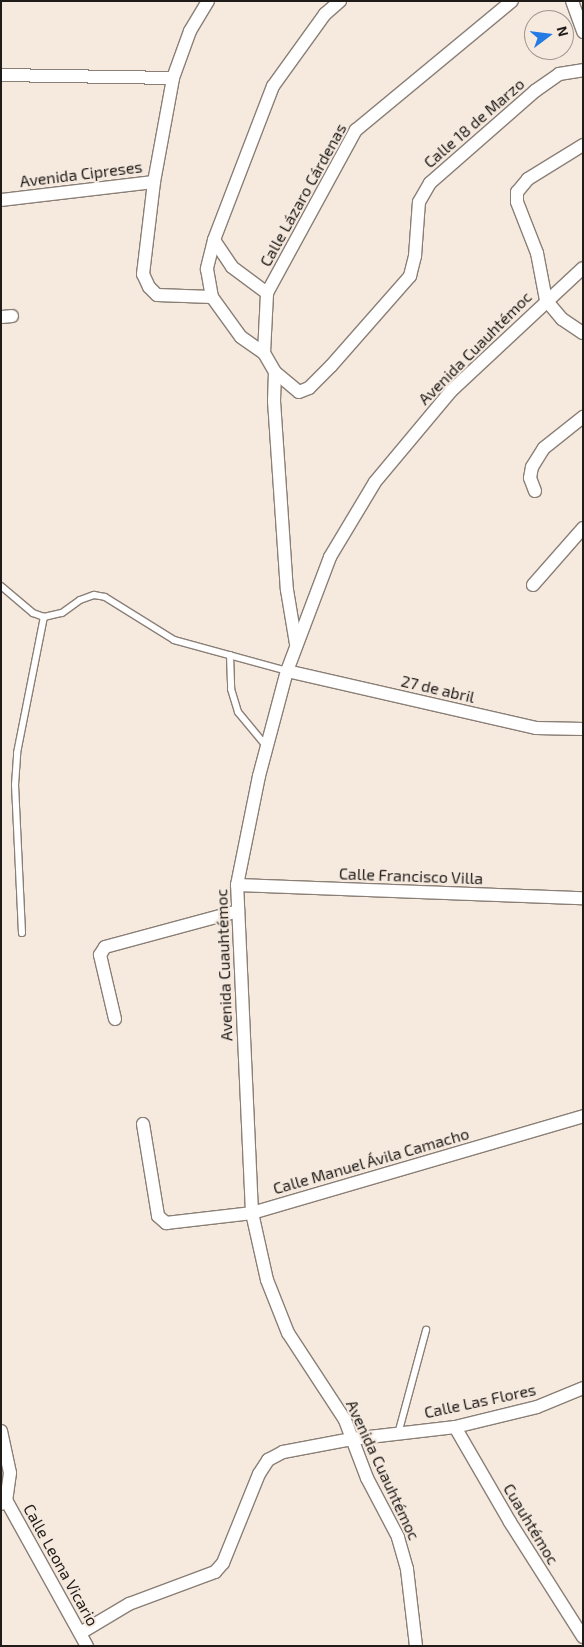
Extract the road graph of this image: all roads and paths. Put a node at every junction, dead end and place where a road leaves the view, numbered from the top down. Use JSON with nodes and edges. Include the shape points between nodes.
{"nodes":[{"id":1,"x":208,"y":1,"type":"edge"},
{"id":2,"x":340,"y":1,"type":"edge"},
{"id":3,"x":512,"y":1,"type":"edge"},
{"id":4,"x":572,"y":1,"type":"edge"},
{"id":5,"x":583,"y":32,"type":"edge"},
{"id":6,"x":583,"y":70,"type":"edge"},
{"id":7,"x":1,"y":75,"type":"edge"},
{"id":8,"x":172,"y":78,"type":"junction"},
{"id":9,"x":583,"y":146,"type":"edge"},
{"id":10,"x":154,"y":182,"type":"junction"},
{"id":11,"x":1,"y":200,"type":"edge"},
{"id":12,"x":214,"y":240,"type":"junction"},
{"id":13,"x":583,"y":268,"type":"edge"},
{"id":14,"x":267,"y":293,"type":"junction"},
{"id":15,"x":212,"y":297,"type":"junction"},
{"id":16,"x":546,"y":300,"type":"junction"},
{"id":17,"x":583,"y":319,"type":"edge"},
{"id":18,"x":570,"y":325,"type":"junction"},
{"id":19,"x":583,"y":333,"type":"edge"},
{"id":20,"x":264,"y":353,"type":"junction"},
{"id":21,"x":275,"y":372,"type":"junction"},
{"id":22,"x":583,"y":417,"type":"edge"},
{"id":23,"x":536,"y":491,"type":"dead end"},
{"id":24,"x":583,"y":528,"type":"edge"},
{"id":25,"x":533,"y":585,"type":"dead end"},
{"id":26,"x":1,"y":586,"type":"edge"},
{"id":27,"x":44,"y":616,"type":"junction"},
{"id":28,"x":296,"y":645,"type":"junction"},
{"id":29,"x":230,"y":655,"type":"junction"},
{"id":30,"x":287,"y":671,"type":"junction"},
{"id":31,"x":583,"y":729,"type":"edge"},
{"id":32,"x":267,"y":747,"type":"junction"},
{"id":33,"x":237,"y":885,"type":"junction"},
{"id":34,"x":583,"y":898,"type":"edge"},
{"id":35,"x":238,"y":911,"type":"junction"},
{"id":36,"x":22,"y":933,"type":"dead end"},
{"id":37,"x":115,"y":1019,"type":"dead end"},
{"id":38,"x":583,"y":1116,"type":"edge"},
{"id":39,"x":144,"y":1124,"type":"dead end"},
{"id":40,"x":252,"y":1213,"type":"junction"},
{"id":41,"x":426,"y":1330,"type":"dead end"},
{"id":42,"x":583,"y":1388,"type":"edge"},
{"id":43,"x":455,"y":1427,"type":"junction"},
{"id":44,"x":1,"y":1431,"type":"edge"},
{"id":45,"x":398,"y":1434,"type":"junction"},
{"id":46,"x":352,"y":1439,"type":"junction"},
{"id":47,"x":4,"y":1502,"type":"edge"},
{"id":48,"x":82,"y":1632,"type":"junction"},
{"id":49,"x":583,"y":1637,"type":"edge"},
{"id":50,"x":87,"y":1646,"type":"edge"},
{"id":51,"x":416,"y":1646,"type":"edge"}],
"edges":[{"from":1,"to":8,"type":"street","name":"Avenida Cipreses","via":[[190,31]]},
{"from":2,"to":12,"type":"street","via":[[325,14],[273,86]]},
{"from":3,"to":14,"type":"street","name":"Calle Lázaro Cárdenas","via":[[356,130]]},
{"from":4,"to":5,"type":"street"},
{"from":6,"to":21,"type":"street","name":"Calle 18 de Marzo","via":[[559,74],[535,91],[430,182],[419,202],[415,256],[410,276],[310,388],[299,392]]},
{"from":7,"to":8,"type":"street"},
{"from":8,"to":10,"type":"street","name":"Avenida Cipreses"},
{"from":9,"to":16,"type":"street","via":[[528,179],[517,192],[519,212],[534,246]]},
{"from":10,"to":11,"type":"street","name":"Avenida Cipreses"},
{"from":10,"to":15,"type":"street","via":[[143,274],[149,287],[157,295]]},
{"from":12,"to":14,"type":"street","via":[[232,267]]},
{"from":12,"to":15,"type":"street","via":[[207,269]]},
{"from":13,"to":16,"type":"street","name":"Avenida Cuauhtémoc"},
{"from":14,"to":20,"type":"street","name":"Calle Lázaro Cárdenas"},
{"from":15,"to":20,"type":"street","via":[[241,337]]},
{"from":16,"to":18,"type":"street"},
{"from":16,"to":28,"type":"street","name":"Avenida Cuauhtémoc","via":[[451,391],[375,482],[330,557]]},
{"from":17,"to":18,"type":"street"},
{"from":18,"to":19,"type":"street"},
{"from":20,"to":21,"type":"street"},
{"from":21,"to":28,"type":"street","via":[[274,400],[287,590]]},
{"from":22,"to":23,"type":"street","via":[[544,448],[532,467],[530,478]]},
{"from":24,"to":25,"type":"street"},
{"from":26,"to":27,"type":"lane","via":[[33,613]]},
{"from":27,"to":29,"type":"lane","via":[[62,613],[80,600],[94,595],[105,597],[162,635]]},
{"from":27,"to":36,"type":"lane","via":[[17,753]]},
{"from":28,"to":30,"type":"street","name":"Avenida Cuauhtémoc"},
{"from":29,"to":30,"type":"lane"},
{"from":29,"to":32,"type":"lane","via":[[232,689],[238,712]]},
{"from":30,"to":31,"type":"street","name":"27 de abril","via":[[536,728]]},
{"from":30,"to":32,"type":"street","name":"Avenida Cuauhtémoc"},
{"from":32,"to":33,"type":"street","name":"Avenida Cuauhtémoc"},
{"from":33,"to":34,"type":"street","name":"Calle Francisco Villa"},
{"from":33,"to":35,"type":"street","name":"Avenida Cuauhtémoc"},
{"from":35,"to":37,"type":"street","via":[[105,947],[100,955]]},
{"from":35,"to":40,"type":"street","name":"Avenida Cuauhtémoc"},
{"from":38,"to":40,"type":"street","name":"Calle Manuel Ávila Camacho"},
{"from":39,"to":40,"type":"street","name":"Calle Manuel Ávila Camacho","via":[[158,1216],[166,1224]]},
{"from":40,"to":46,"type":"street","name":"Avenida Cuauhtémoc","via":[[267,1280],[288,1333],[334,1402]]},
{"from":41,"to":45,"type":"lane"},
{"from":42,"to":43,"type":"street","name":"Calle Las Flores","via":[[537,1407]]},
{"from":43,"to":45,"type":"street","name":"Calle Las Flores"},
{"from":43,"to":49,"type":"street","name":"Cuauhtémoc"},
{"from":44,"to":47,"type":"street","via":[[10,1472]]},
{"from":45,"to":46,"type":"street","name":"Calle Las Flores"},
{"from":46,"to":48,"type":"street","name":"Calle Las Flores","via":[[283,1452],[268,1460],[258,1474],[223,1563],[215,1572],[129,1604]]},
{"from":46,"to":51,"type":"street","name":"Avenida Cuauhtémoc","via":[[367,1478],[404,1552]]},
{"from":47,"to":48,"type":"street","name":"Calle Leona Vicario"},
{"from":48,"to":50,"type":"street","name":"Calle Leona Vicario"}]}
